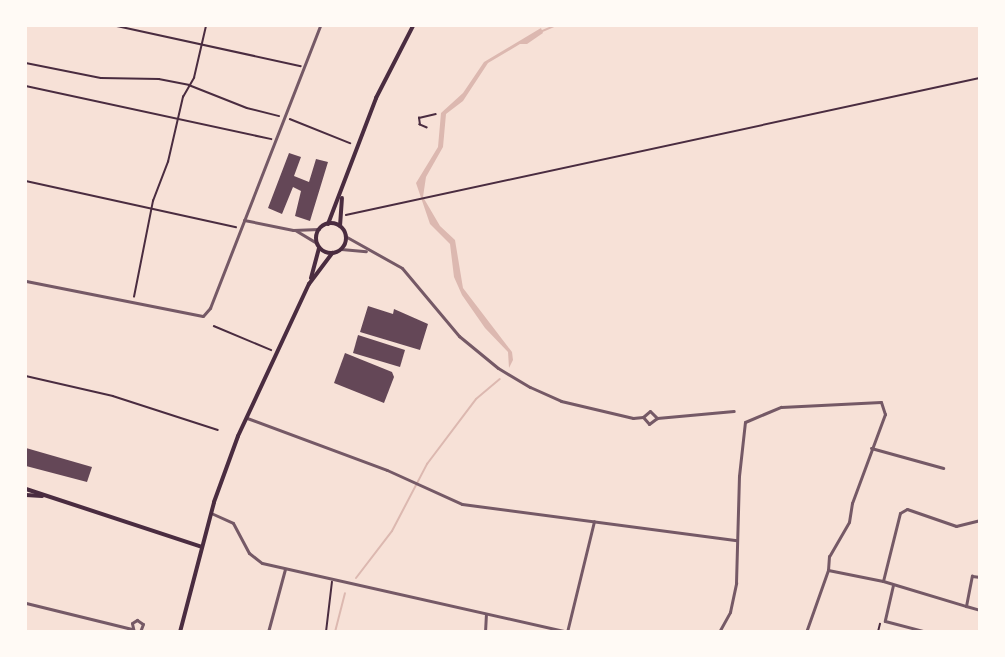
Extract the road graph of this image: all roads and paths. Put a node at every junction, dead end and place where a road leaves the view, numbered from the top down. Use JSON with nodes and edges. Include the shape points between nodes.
{"nodes":[{"id":1,"x":117,"y":26,"type":"edge"},
{"id":2,"x":206,"y":26,"type":"edge"},
{"id":3,"x":320,"y":26,"type":"edge"},
{"id":4,"x":413,"y":26,"type":"edge"},
{"id":5,"x":202,"y":45,"type":"junction"},
{"id":6,"x":26,"y":63,"type":"edge"},
{"id":7,"x":304,"y":66,"type":"junction"},
{"id":8,"x":980,"y":78,"type":"edge"},
{"id":9,"x":189,"y":85,"type":"junction"},
{"id":10,"x":26,"y":86,"type":"edge"},
{"id":11,"x":436,"y":114,"type":"dead end"},
{"id":12,"x":178,"y":118,"type":"junction"},
{"id":13,"x":285,"y":118,"type":"junction"},
{"id":14,"x":427,"y":128,"type":"dead end"},
{"id":15,"x":276,"y":140,"type":"junction"},
{"id":16,"x":350,"y":143,"type":"dead end"},
{"id":17,"x":26,"y":181,"type":"edge"},
{"id":18,"x":343,"y":192,"type":"junction"},
{"id":19,"x":152,"y":209,"type":"junction"},
{"id":20,"x":340,"y":215,"type":"junction"},
{"id":21,"x":244,"y":220,"type":"junction"},
{"id":22,"x":328,"y":224,"type":"junction"},
{"id":23,"x":340,"y":227,"type":"junction"},
{"id":24,"x":241,"y":228,"type":"junction"},
{"id":25,"x":319,"y":229,"type":"junction"},
{"id":26,"x":293,"y":230,"type":"junction"},
{"id":27,"x":345,"y":236,"type":"junction"},
{"id":28,"x":318,"y":245,"type":"junction"},
{"id":29,"x":341,"y":249,"type":"junction"},
{"id":30,"x":370,"y":251,"type":"junction"},
{"id":31,"x":332,"y":253,"type":"junction"},
{"id":32,"x":26,"y":281,"type":"edge"},
{"id":33,"x":309,"y":284,"type":"junction"},
{"id":34,"x":132,"y":304,"type":"junction"},
{"id":35,"x":214,"y":326,"type":"dead end"},
{"id":36,"x":276,"y":352,"type":"junction"},
{"id":37,"x":26,"y":376,"type":"edge"},
{"id":38,"x":734,"y":411,"type":"dead end"},
{"id":39,"x":245,"y":417,"type":"junction"},
{"id":40,"x":644,"y":417,"type":"junction"},
{"id":41,"x":657,"y":418,"type":"junction"},
{"id":42,"x":218,"y":430,"type":"dead end"},
{"id":43,"x":872,"y":448,"type":"junction"},
{"id":44,"x":943,"y":468,"type":"dead end"},
{"id":45,"x":26,"y":489,"type":"edge"},
{"id":46,"x":26,"y":495,"type":"edge"},
{"id":47,"x":46,"y":496,"type":"junction"},
{"id":48,"x":211,"y":513,"type":"junction"},
{"id":49,"x":980,"y":520,"type":"edge"},
{"id":50,"x":594,"y":521,"type":"junction"},
{"id":51,"x":736,"y":540,"type":"junction"},
{"id":52,"x":202,"y":547,"type":"junction"},
{"id":53,"x":285,"y":569,"type":"junction"},
{"id":54,"x":828,"y":570,"type":"junction"},
{"id":55,"x":980,"y":577,"type":"edge"},
{"id":56,"x":332,"y":581,"type":"junction"},
{"id":57,"x":883,"y":581,"type":"junction"},
{"id":58,"x":894,"y":585,"type":"junction"},
{"id":59,"x":26,"y":603,"type":"edge"},
{"id":60,"x":966,"y":606,"type":"junction"},
{"id":61,"x":980,"y":610,"type":"edge"},
{"id":62,"x":486,"y":615,"type":"junction"},
{"id":63,"x":885,"y":621,"type":"junction"},
{"id":64,"x":980,"y":627,"type":"edge"},
{"id":65,"x":133,"y":630,"type":"edge"},
{"id":66,"x":568,"y":631,"type":"edge"},
{"id":67,"x":140,"y":632,"type":"edge"},
{"id":68,"x":180,"y":632,"type":"edge"},
{"id":69,"x":268,"y":632,"type":"edge"},
{"id":70,"x":326,"y":632,"type":"edge"},
{"id":71,"x":484,"y":632,"type":"edge"},
{"id":72,"x":719,"y":632,"type":"edge"},
{"id":73,"x":806,"y":632,"type":"edge"},
{"id":74,"x":878,"y":632,"type":"edge"},
{"id":75,"x":927,"y":632,"type":"edge"},
{"id":76,"x":978,"y":632,"type":"edge"}],
"edges":[{"from":1,"to":5,"type":"path"},
{"from":2,"to":5,"type":"path"},
{"from":3,"to":7,"type":"street"},
{"from":4,"to":18,"type":"main road","via":[[376,98]]},
{"from":5,"to":7,"type":"path"},
{"from":5,"to":9,"type":"path"},
{"from":6,"to":9,"type":"path","via":[[85,76],[159,79]]},
{"from":7,"to":13,"type":"street"},
{"from":8,"to":20,"type":"path","via":[[417,202]]},
{"from":9,"to":12,"type":"path"},
{"from":9,"to":13,"type":"path"},
{"from":10,"to":12,"type":"path"},
{"from":11,"to":14,"type":"path","via":[[419,118],[420,125]]},
{"from":12,"to":15,"type":"path"},
{"from":12,"to":19,"type":"path"},
{"from":13,"to":15,"type":"street"},
{"from":13,"to":16,"type":"path"},
{"from":15,"to":21,"type":"street"},
{"from":17,"to":19,"type":"path"},
{"from":18,"to":20,"type":"main road"},
{"from":18,"to":22,"type":"main road"},
{"from":19,"to":24,"type":"path"},
{"from":19,"to":34,"type":"path"},
{"from":20,"to":23,"type":"main road"},
{"from":21,"to":24,"type":"street"},
{"from":21,"to":26,"type":"street"},
{"from":22,"to":23,"type":"main road"},
{"from":22,"to":25,"type":"main road"},
{"from":23,"to":27,"type":"main road"},
{"from":24,"to":34,"type":"street","via":[[210,308],[203,316]]},
{"from":25,"to":26,"type":"street"},
{"from":25,"to":28,"type":"main road"},
{"from":26,"to":28,"type":"street"},
{"from":27,"to":29,"type":"main road"},
{"from":27,"to":30,"type":"street"},
{"from":28,"to":31,"type":"main road"},
{"from":28,"to":33,"type":"main road"},
{"from":29,"to":30,"type":"street"},
{"from":29,"to":31,"type":"main road"},
{"from":30,"to":40,"type":"street","via":[[402,268],[459,336],[508,375],[561,400]]},
{"from":31,"to":33,"type":"main road"},
{"from":32,"to":34,"type":"street"},
{"from":33,"to":36,"type":"main road"},
{"from":35,"to":36,"type":"path"},
{"from":36,"to":39,"type":"main road"},
{"from":37,"to":42,"type":"path","via":[[113,396]]},
{"from":38,"to":41,"type":"street"},
{"from":39,"to":48,"type":"main road"},
{"from":39,"to":50,"type":"street","via":[[418,483],[462,504]]},
{"from":40,"to":41,"type":"street","via":[[650,411]]},
{"from":40,"to":41,"type":"street","via":[[649,424]]},
{"from":43,"to":44,"type":"street"},
{"from":43,"to":51,"type":"street","via":[[885,414],[884,406],[874,401],[790,410],[781,407],[745,422]]},
{"from":43,"to":54,"type":"street","via":[[849,522],[830,556]]},
{"from":45,"to":47,"type":"main road"},
{"from":46,"to":47,"type":"main road"},
{"from":47,"to":52,"type":"main road"},
{"from":48,"to":52,"type":"main road"},
{"from":48,"to":53,"type":"street","via":[[233,524],[255,560]]},
{"from":49,"to":57,"type":"street","via":[[956,526],[907,509],[900,513]]},
{"from":50,"to":51,"type":"street"},
{"from":50,"to":66,"type":"street"},
{"from":51,"to":72,"type":"street","via":[[733,601]]},
{"from":52,"to":68,"type":"main road"},
{"from":53,"to":56,"type":"street"},
{"from":53,"to":69,"type":"street"},
{"from":54,"to":57,"type":"street"},
{"from":54,"to":73,"type":"street"},
{"from":55,"to":60,"type":"street","via":[[972,576]]},
{"from":56,"to":62,"type":"street"},
{"from":56,"to":70,"type":"path","via":[[326,606]]},
{"from":57,"to":58,"type":"street"},
{"from":58,"to":60,"type":"street"},
{"from":58,"to":63,"type":"street"},
{"from":59,"to":65,"type":"street"},
{"from":60,"to":61,"type":"street"},
{"from":62,"to":66,"type":"street"},
{"from":62,"to":71,"type":"street"},
{"from":63,"to":74,"type":"path"},
{"from":63,"to":75,"type":"street"},
{"from":64,"to":76,"type":"street"},
{"from":65,"to":67,"type":"street","via":[[132,623],[137,620],[143,624]]}]}
